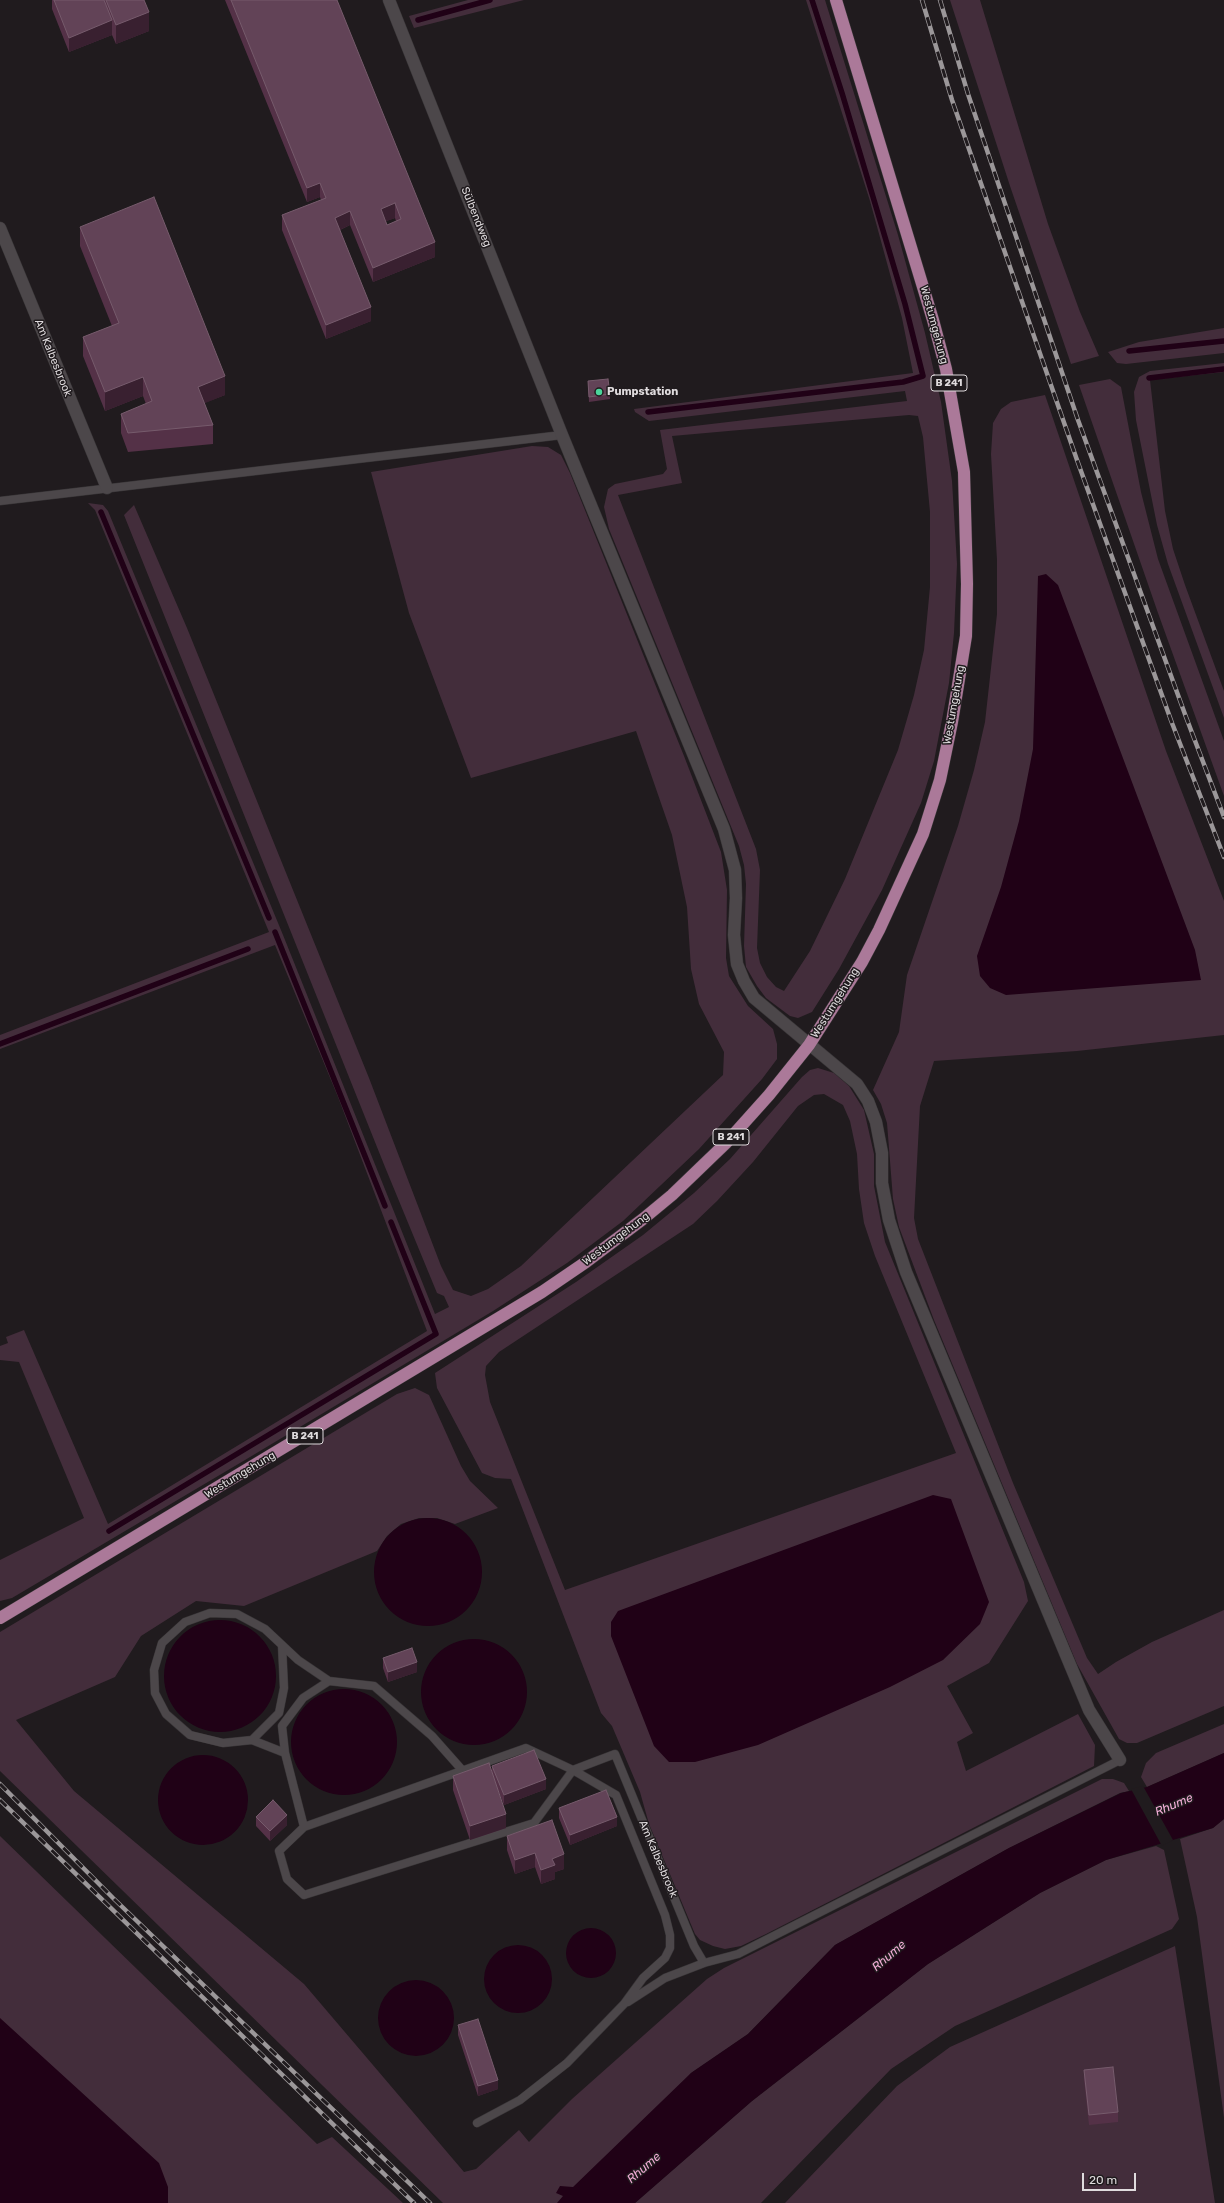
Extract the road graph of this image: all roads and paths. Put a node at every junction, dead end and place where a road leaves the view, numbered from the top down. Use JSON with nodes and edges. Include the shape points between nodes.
{"nodes":[{"id":1,"x":389,"y":0,"type":"edge"},
{"id":2,"x":836,"y":0,"type":"edge"},
{"id":3,"x":0,"y":228,"type":"edge"},
{"id":4,"x":562,"y":435,"type":"junction"},
{"id":5,"x":107,"y":488,"type":"junction"},
{"id":6,"x":0,"y":501,"type":"edge"},
{"id":7,"x":809,"y":1045,"type":"junction"},
{"id":8,"x":0,"y":1618,"type":"edge"},
{"id":9,"x":282,"y":1645,"type":"junction"},
{"id":10,"x":330,"y":1681,"type":"junction"},
{"id":11,"x":252,"y":1740,"type":"junction"},
{"id":12,"x":285,"y":1753,"type":"junction"},
{"id":13,"x":1120,"y":1760,"type":"joint"},
{"id":14,"x":573,"y":1770,"type":"junction"},
{"id":15,"x":463,"y":1771,"type":"junction"},
{"id":16,"x":304,"y":1828,"type":"junction"},
{"id":17,"x":704,"y":1963,"type":"junction"},
{"id":18,"x":624,"y":2004,"type":"junction"},
{"id":19,"x":477,"y":2123,"type":"dead end"}],
"edges":[{"from":1,"to":4,"type":"street","name":"Sülbendweg"},
{"from":2,"to":7,"type":"main road","name":"Westumgehung","number":"B 241","via":[[917,264],[946,369],[964,472],[966,629],[940,780],[923,834],[869,949]]},
{"from":3,"to":5,"type":"street","name":"Am Kalbesbrook"},
{"from":4,"to":5,"type":"lane"},
{"from":4,"to":7,"type":"street","name":"Sülbendweg","via":[[724,829],[735,870],[734,935],[737,964],[744,982],[754,998]]},
{"from":5,"to":6,"type":"lane"},
{"from":7,"to":8,"type":"main road","name":"Westumgehung","number":"B 241","via":[[769,1095],[672,1195],[586,1262],[536,1296]]},
{"from":7,"to":13,"type":"street","name":"Sülbendweg","via":[[857,1084],[868,1101],[876,1122],[882,1153],[882,1182],[888,1220],[906,1272],[1089,1710]]},
{"from":9,"to":10,"type":"lane","via":[[298,1660]]},
{"from":9,"to":11,"type":"lane","via":[[284,1688],[278,1713]]},
{"from":9,"to":11,"type":"lane","via":[[266,1629],[237,1614],[210,1613],[185,1622],[162,1643],[154,1670],[155,1693],[166,1714],[190,1735],[222,1743]]},
{"from":10,"to":12,"type":"lane","via":[[303,1698],[282,1726]]},
{"from":10,"to":15,"type":"lane","via":[[374,1686],[432,1736]]},
{"from":11,"to":12,"type":"lane"},
{"from":12,"to":16,"type":"lane"},
{"from":13,"to":17,"type":"lane","via":[[738,1954]]},
{"from":14,"to":15,"type":"lane","via":[[526,1748]]},
{"from":14,"to":16,"type":"lane","via":[[534,1824],[304,1896],[287,1879],[279,1851]]},
{"from":14,"to":17,"type":"lane","name":"Am Kalbesbrook","via":[[614,1754],[694,1946]]},
{"from":14,"to":18,"type":"lane","via":[[616,1795],[665,1915],[670,1935],[670,1948],[665,1958],[643,1978]]},
{"from":15,"to":16,"type":"lane"},
{"from":17,"to":18,"type":"lane","via":[[665,1978]]},
{"from":18,"to":19,"type":"lane","via":[[567,2064],[520,2100]]}]}
